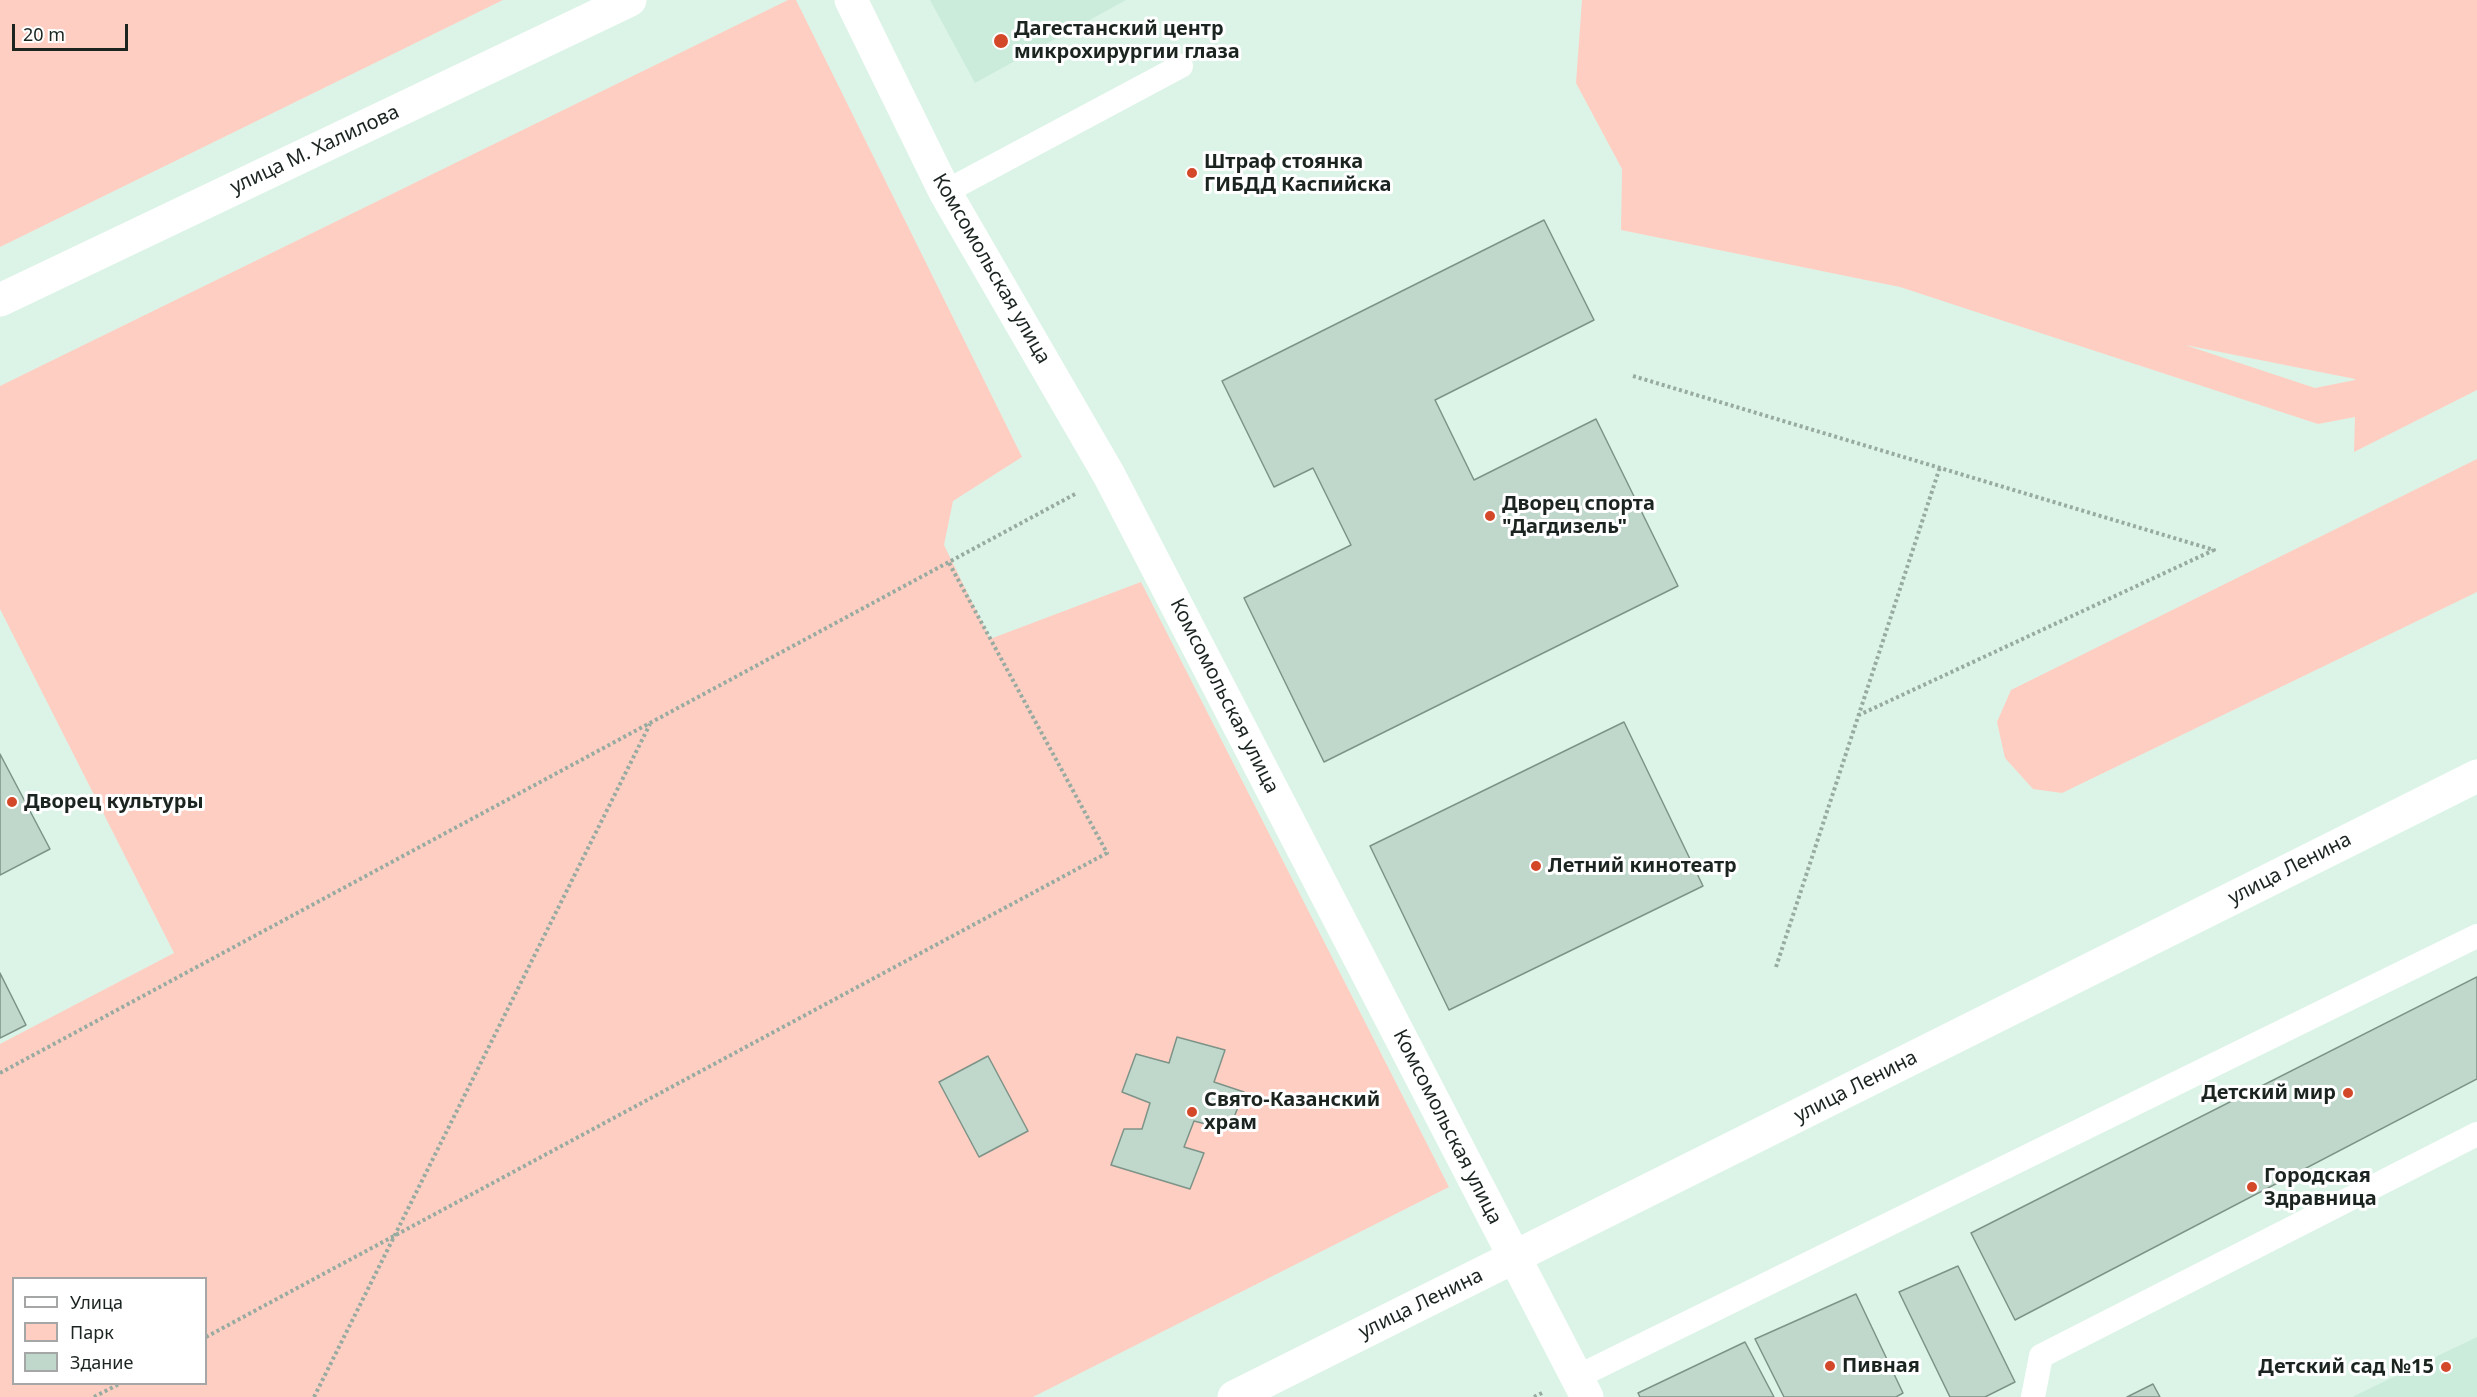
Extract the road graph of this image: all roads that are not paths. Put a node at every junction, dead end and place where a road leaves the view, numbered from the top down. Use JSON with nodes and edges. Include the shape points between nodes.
{"nodes":[{"id":1,"x":630,"y":0,"type":"edge"},
{"id":2,"x":851,"y":0,"type":"edge"},
{"id":3,"x":1181,"y":66,"type":"dead end"},
{"id":4,"x":945,"y":192,"type":"junction"},
{"id":5,"x":0,"y":300,"type":"edge"},
{"id":6,"x":2477,"y":776,"type":"edge"},
{"id":7,"x":2477,"y":936,"type":"edge"},
{"id":8,"x":2477,"y":1134,"type":"edge"},
{"id":9,"x":1515,"y":1257,"type":"junction"},
{"id":10,"x":1582,"y":1387,"type":"edge"},
{"id":11,"x":1234,"y":1397,"type":"edge"},
{"id":12,"x":2033,"y":1397,"type":"edge"}],
"edges":[{"from":1,"to":5,"type":"street","name":"улица М. Халилова"},
{"from":2,"to":4,"type":"street","name":"Комсомольская улица"},
{"from":3,"to":4,"type":"lane"},
{"from":4,"to":9,"type":"street","name":"Комсомольская улица","via":[[1109,475]]},
{"from":6,"to":9,"type":"street","name":"улица Ленина"},
{"from":7,"to":10,"type":"lane"},
{"from":8,"to":12,"type":"lane","via":[[2041,1356]]},
{"from":9,"to":10,"type":"street","name":"Комсомольская улица"},
{"from":9,"to":11,"type":"street","name":"улица Ленина"}]}
